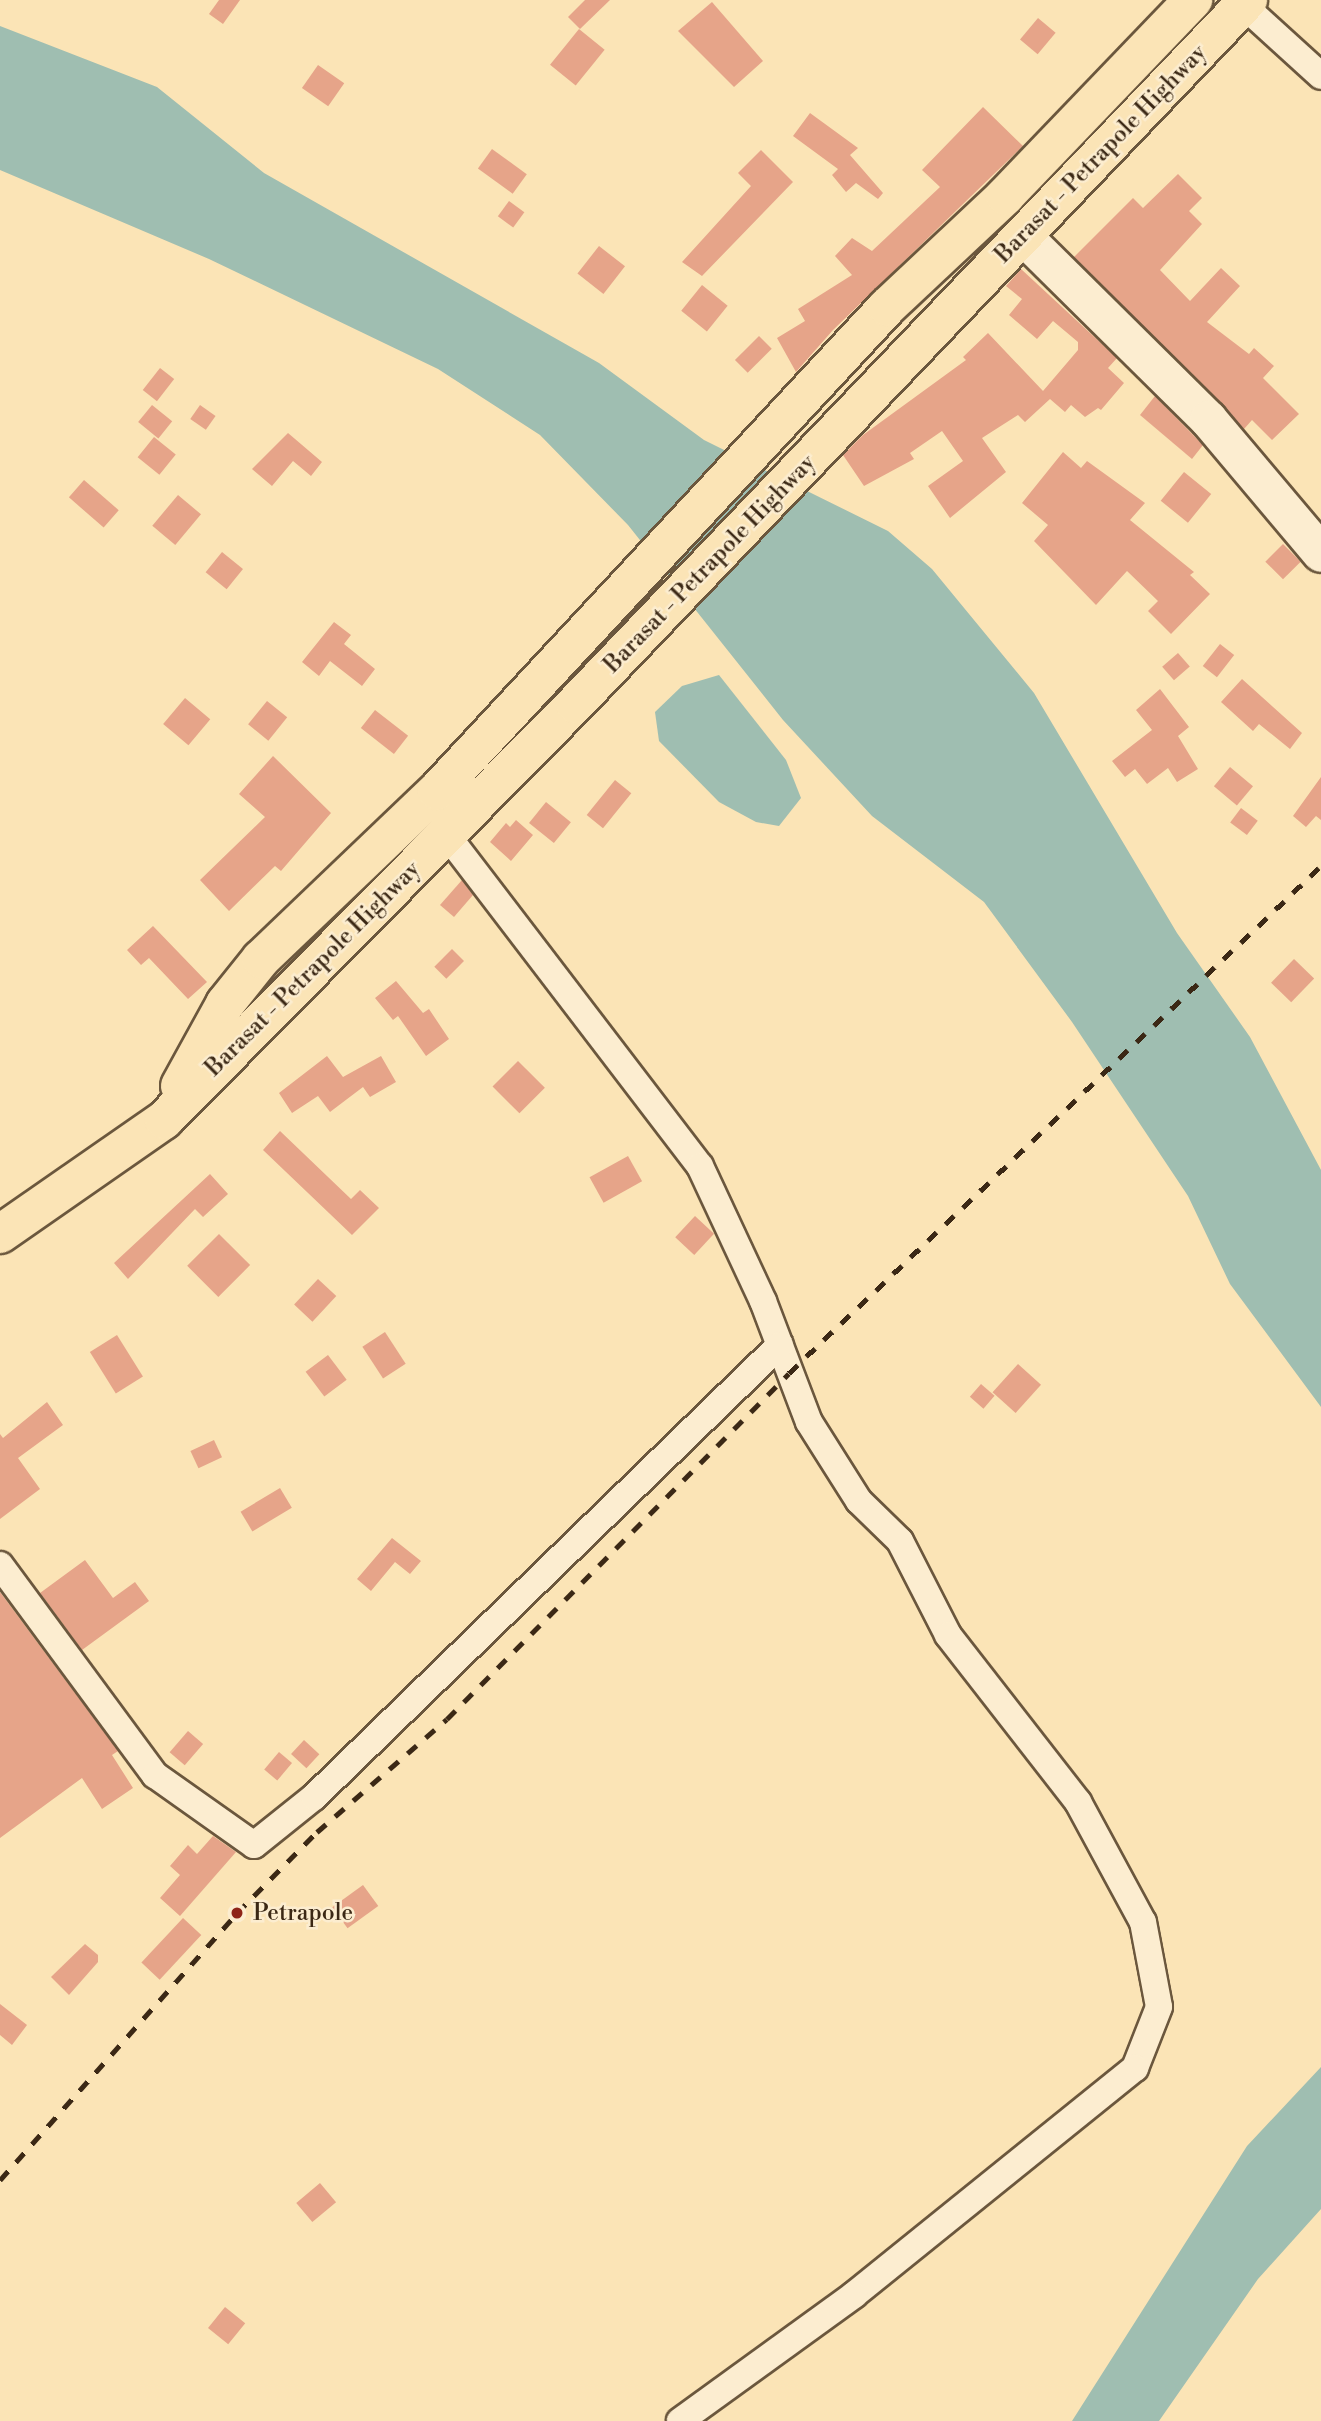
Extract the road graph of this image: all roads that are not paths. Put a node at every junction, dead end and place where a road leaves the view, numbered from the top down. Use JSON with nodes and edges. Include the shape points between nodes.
{"nodes":[{"id":1,"x":1193,"y":0,"type":"edge"},
{"id":2,"x":1245,"y":2,"type":"edge"},
{"id":3,"x":1321,"y":76,"type":"edge"},
{"id":4,"x":1023,"y":236,"type":"junction"},
{"id":5,"x":1321,"y":553,"type":"edge"},
{"id":6,"x":446,"y":834,"type":"junction"},
{"id":7,"x":163,"y":1120,"type":"junction"},
{"id":8,"x":0,"y":1234,"type":"edge"},
{"id":9,"x":780,"y":1345,"type":"junction"},
{"id":10,"x":0,"y":1565,"type":"edge"},
{"id":11,"x":680,"y":2421,"type":"edge"}],
"edges":[{"from":1,"to":7,"type":"highway","name":"Barasat - Petrapole Highway","via":[[1005,196],[887,307],[437,791],[261,959],[225,1004]]},
{"from":2,"to":3,"type":"street"},
{"from":2,"to":4,"type":"highway","name":"Barasat - Petrapole Highway"},
{"from":4,"to":5,"type":"main road","via":[[1208,419]]},
{"from":4,"to":6,"type":"highway","name":"Barasat - Petrapole Highway"},
{"from":6,"to":7,"type":"highway","name":"Barasat - Petrapole Highway"},
{"from":6,"to":9,"type":"street","via":[[700,1166]]},
{"from":7,"to":8,"type":"highway","name":"Barasat - Petrapole Highway"},
{"from":9,"to":10,"type":"street","via":[[314,1797],[254,1845],[155,1775]]},
{"from":9,"to":11,"type":"street","via":[[809,1422],[859,1501],[900,1541],[948,1634],[1078,1802],[1143,1922],[1159,2007],[1135,2067],[854,2295]]}]}
